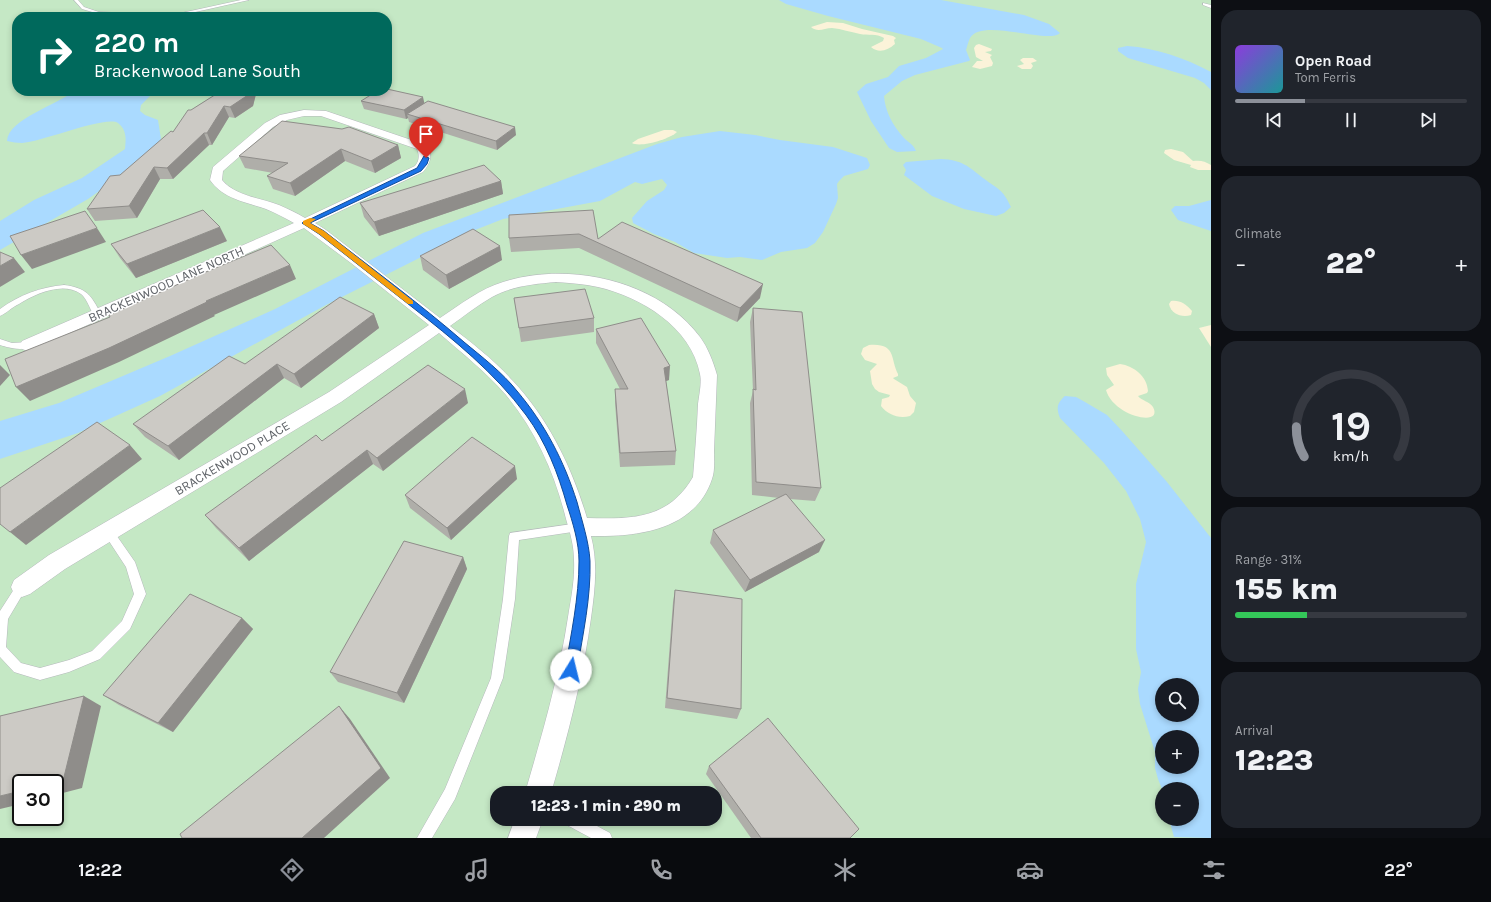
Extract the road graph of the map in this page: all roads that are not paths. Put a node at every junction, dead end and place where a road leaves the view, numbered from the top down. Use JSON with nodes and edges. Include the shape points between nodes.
{"nodes":[{"id":1,"x":76,"y":0,"type":"edge"},
{"id":2,"x":247,"y":0,"type":"edge"},
{"id":3,"x":1204,"y":4,"type":"dead end"},
{"id":4,"x":1211,"y":7,"type":"edge"},
{"id":5,"x":96,"y":12,"type":"edge"},
{"id":6,"x":191,"y":12,"type":"edge"},
{"id":7,"x":305,"y":223,"type":"junction"},
{"id":8,"x":0,"y":313,"type":"edge"},
{"id":9,"x":97,"y":314,"type":"junction"},
{"id":10,"x":440,"y":325,"type":"junction"},
{"id":11,"x":0,"y":342,"type":"edge"},
{"id":12,"x":28,"y":345,"type":"joint"},
{"id":13,"x":579,"y":527,"type":"junction"},
{"id":14,"x":108,"y":532,"type":"junction"},
{"id":15,"x":22,"y":587,"type":"joint"},
{"id":16,"x":540,"y":786,"type":"edge"},
{"id":17,"x":526,"y":826,"type":"edge"},
{"id":18,"x":583,"y":826,"type":"edge"},
{"id":19,"x":424,"y":838,"type":"edge"},
{"id":20,"x":522,"y":838,"type":"edge"},
{"id":21,"x":605,"y":838,"type":"edge"}],
"edges":[{"from":1,"to":5,"type":"lane","via":[[83,8]]},
{"from":2,"to":6,"type":"lane"},
{"from":3,"to":4,"type":"lane"},
{"from":7,"to":7,"type":"street","name":"BRACKENWOOD LANE NORTH","via":[[224,190],[216,180],[217,170],[276,121],[299,114],[322,113],[422,147],[426,158],[419,169]]},
{"from":7,"to":9,"type":"street","name":"BRACKENWOOD LANE NORTH"},
{"from":7,"to":10,"type":"street"},
{"from":8,"to":9,"type":"lane","via":[[21,299],[44,290],[62,287],[84,293]]},
{"from":9,"to":12,"type":"street","name":"BRACKENWOOD LANE NORTH"},
{"from":10,"to":13,"type":"street","via":[[495,373],[530,414],[559,465]]},
{"from":10,"to":13,"type":"street","name":"BRACKENWOOD PLACE","via":[[476,300],[499,288],[524,281],[562,277],[617,288],[642,298],[676,320],[694,340],[709,375],[703,478],[698,491],[688,504],[657,522],[621,528]]},
{"from":10,"to":14,"type":"street","name":"BRACKENWOOD PLACE","via":[[335,397]]},
{"from":11,"to":12,"type":"lane","via":[[12,346]]},
{"from":13,"to":16,"type":"street","via":[[585,561],[581,608],[558,728]]},
{"from":13,"to":19,"type":"lane","via":[[514,536],[509,599],[497,678],[450,794]]},
{"from":14,"to":15,"type":"street","name":"BRACKENWOOD PLACE","via":[[57,562]]},
{"from":14,"to":15,"type":"lane","via":[[131,565],[140,594],[126,625],[96,655],[40,674],[18,668],[0,649],[2,618]]},
{"from":17,"to":20,"type":"street"},
{"from":18,"to":21,"type":"lane"}]}
